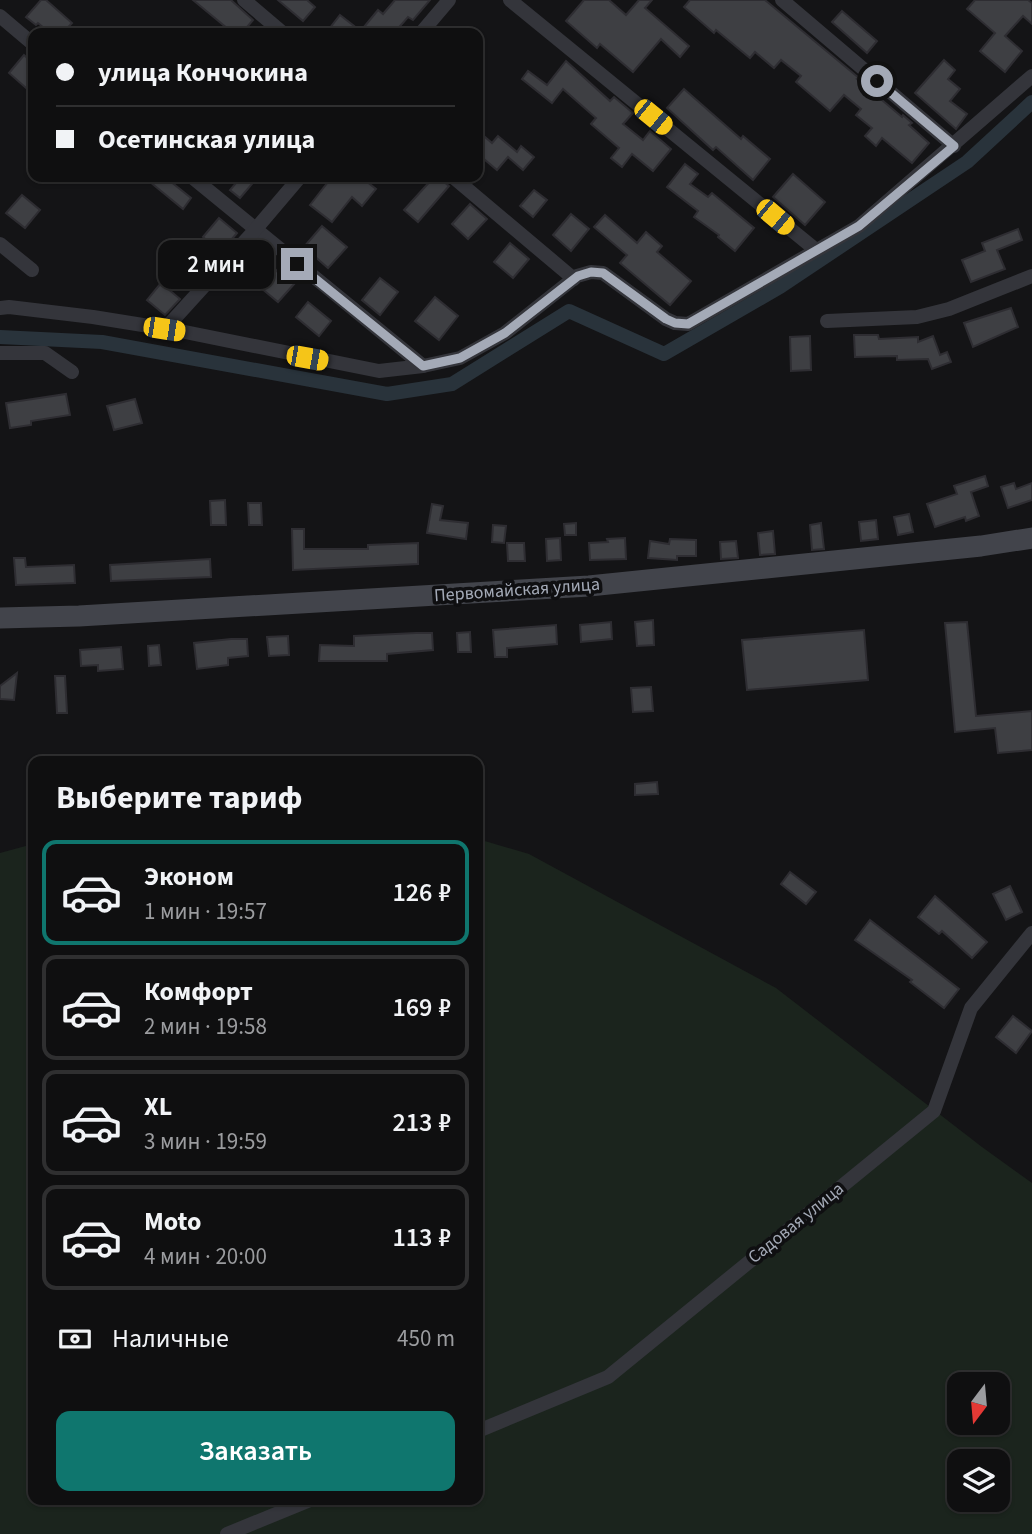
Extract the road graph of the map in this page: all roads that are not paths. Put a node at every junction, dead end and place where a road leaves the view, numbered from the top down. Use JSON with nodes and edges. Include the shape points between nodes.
{"nodes":[{"id":1,"x":244,"y":0,"type":"edge"},
{"id":2,"x":449,"y":0,"type":"edge"},
{"id":3,"x":510,"y":0,"type":"edge"},
{"id":4,"x":782,"y":0,"type":"edge"},
{"id":5,"x":0,"y":16,"type":"edge"},
{"id":6,"x":277,"y":28,"type":"edge"},
{"id":7,"x":425,"y":28,"type":"edge"},
{"id":8,"x":28,"y":40,"type":"edge"},
{"id":9,"x":1032,"y":76,"type":"edge"},
{"id":10,"x":954,"y":146,"type":"junction"},
{"id":11,"x":198,"y":182,"type":"edge"},
{"id":12,"x":296,"y":182,"type":"edge"},
{"id":13,"x":459,"y":182,"type":"edge"},
{"id":14,"x":256,"y":230,"type":"junction"},
{"id":15,"x":0,"y":244,"type":"edge"},
{"id":16,"x":816,"y":250,"type":"junction"},
{"id":17,"x":32,"y":270,"type":"dead end"},
{"id":18,"x":1032,"y":276,"type":"edge"},
{"id":19,"x":573,"y":279,"type":"junction"},
{"id":20,"x":0,"y":308,"type":"edge"},
{"id":21,"x":827,"y":321,"type":"dead end"},
{"id":22,"x":164,"y":329,"type":"junction"},
{"id":23,"x":0,"y":353,"type":"edge"},
{"id":24,"x":423,"y":366,"type":"junction"},
{"id":25,"x":72,"y":372,"type":"dead end"},
{"id":26,"x":1032,"y":538,"type":"edge"},
{"id":27,"x":0,"y":618,"type":"edge"},
{"id":28,"x":1032,"y":933,"type":"edge"},
{"id":29,"x":483,"y":1429,"type":"edge"},
{"id":30,"x":298,"y":1505,"type":"edge"},
{"id":31,"x":227,"y":1534,"type":"edge"}],
"edges":[{"from":1,"to":6,"type":"street"},
{"from":2,"to":7,"type":"street"},
{"from":3,"to":16,"type":"street"},
{"from":4,"to":10,"type":"street"},
{"from":5,"to":8,"type":"street"},
{"from":9,"to":10,"type":"street"},
{"from":10,"to":16,"type":"street","via":[[859,226]]},
{"from":11,"to":14,"type":"street"},
{"from":12,"to":14,"type":"street"},
{"from":13,"to":19,"type":"street"},
{"from":14,"to":22,"type":"street"},
{"from":14,"to":24,"type":"street"},
{"from":15,"to":17,"type":"street"},
{"from":16,"to":19,"type":"street","via":[[688,324],[666,319],[603,273]]},
{"from":18,"to":21,"type":"street","via":[[917,317]]},
{"from":19,"to":24,"type":"street","via":[[505,333],[460,358]]},
{"from":20,"to":22,"type":"street"},
{"from":22,"to":24,"type":"street","via":[[379,371]]},
{"from":23,"to":25,"type":"street","via":[[45,353]]},
{"from":26,"to":27,"type":"main road","name":"Первомайская улица","via":[[589,586]]},
{"from":28,"to":29,"type":"street","name":"Садовая улица","via":[[971,1008],[934,1111],[608,1377]]},
{"from":30,"to":31,"type":"street"}]}
